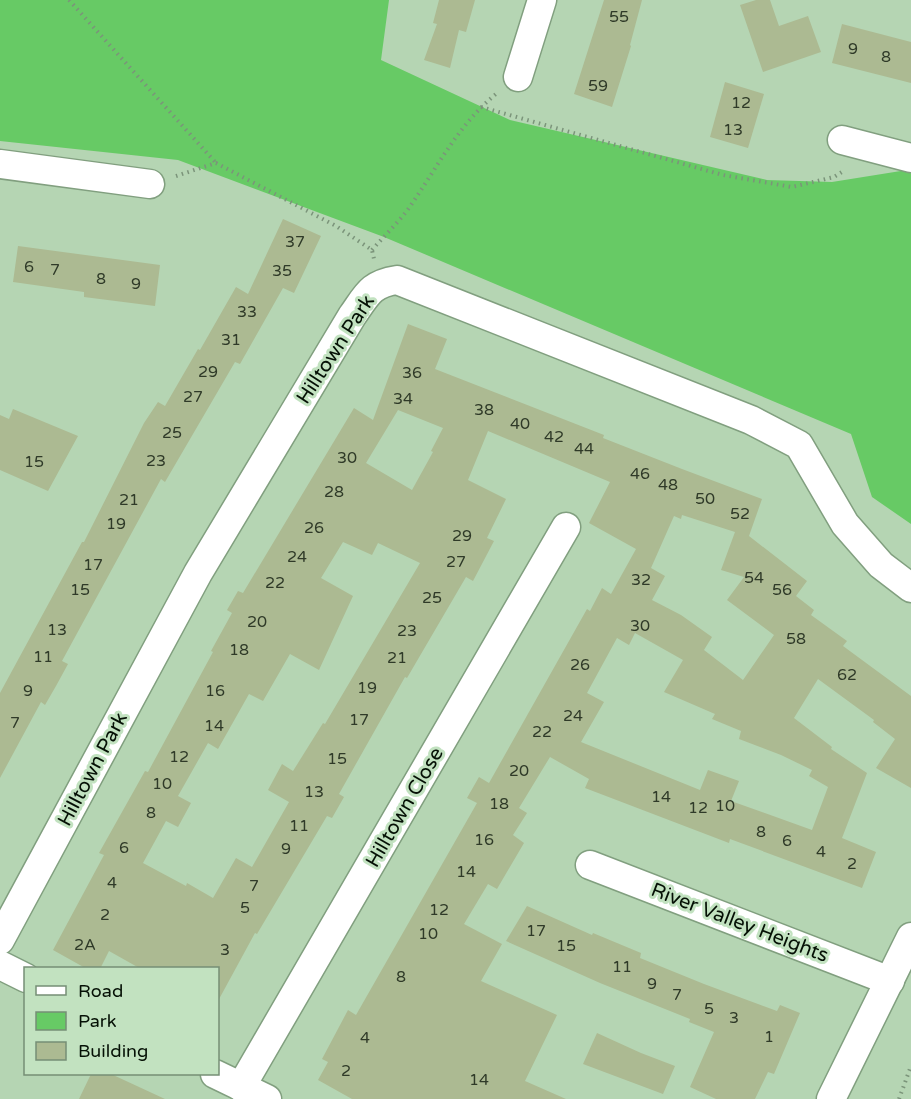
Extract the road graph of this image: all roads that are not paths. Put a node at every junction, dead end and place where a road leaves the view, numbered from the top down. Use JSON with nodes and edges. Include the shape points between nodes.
{"nodes":[{"id":1,"x":542,"y":0,"type":"edge"},
{"id":2,"x":518,"y":77,"type":"road end"},
{"id":3,"x":842,"y":140,"type":"dead end"},
{"id":4,"x":911,"y":158,"type":"edge"},
{"id":5,"x":0,"y":164,"type":"edge"},
{"id":6,"x":150,"y":184,"type":"road end"},
{"id":7,"x":566,"y":527,"type":"dead end"},
{"id":8,"x":911,"y":588,"type":"edge"},
{"id":9,"x":590,"y":865,"type":"dead end"},
{"id":10,"x":911,"y":937,"type":"edge"},
{"id":11,"x":0,"y":940,"type":"edge"},
{"id":12,"x":0,"y":965,"type":"edge"},
{"id":13,"x":24,"y":977,"type":"edge"},
{"id":14,"x":890,"y":981,"type":"junction"},
{"id":15,"x":217,"y":1075,"type":"edge"},
{"id":16,"x":241,"y":1087,"type":"junction"},
{"id":17,"x":267,"y":1099,"type":"edge"},
{"id":18,"x":831,"y":1099,"type":"edge"}],
"edges":[{"from":1,"to":2,"type":"street"},
{"from":3,"to":4,"type":"street"},
{"from":5,"to":6,"type":"street"},
{"from":7,"to":16,"type":"street","name":"Hilltown Close"},
{"from":8,"to":11,"type":"street","name":"Hilltown Park","via":[[881,565],[844,524],[799,446],[751,420],[397,280],[380,283],[352,316],[198,573]]},
{"from":9,"to":14,"type":"street","name":"River Valley Heights"},
{"from":10,"to":14,"type":"street"},
{"from":12,"to":13,"type":"street"},
{"from":14,"to":18,"type":"street"},
{"from":15,"to":16,"type":"street"},
{"from":16,"to":17,"type":"street"}]}
